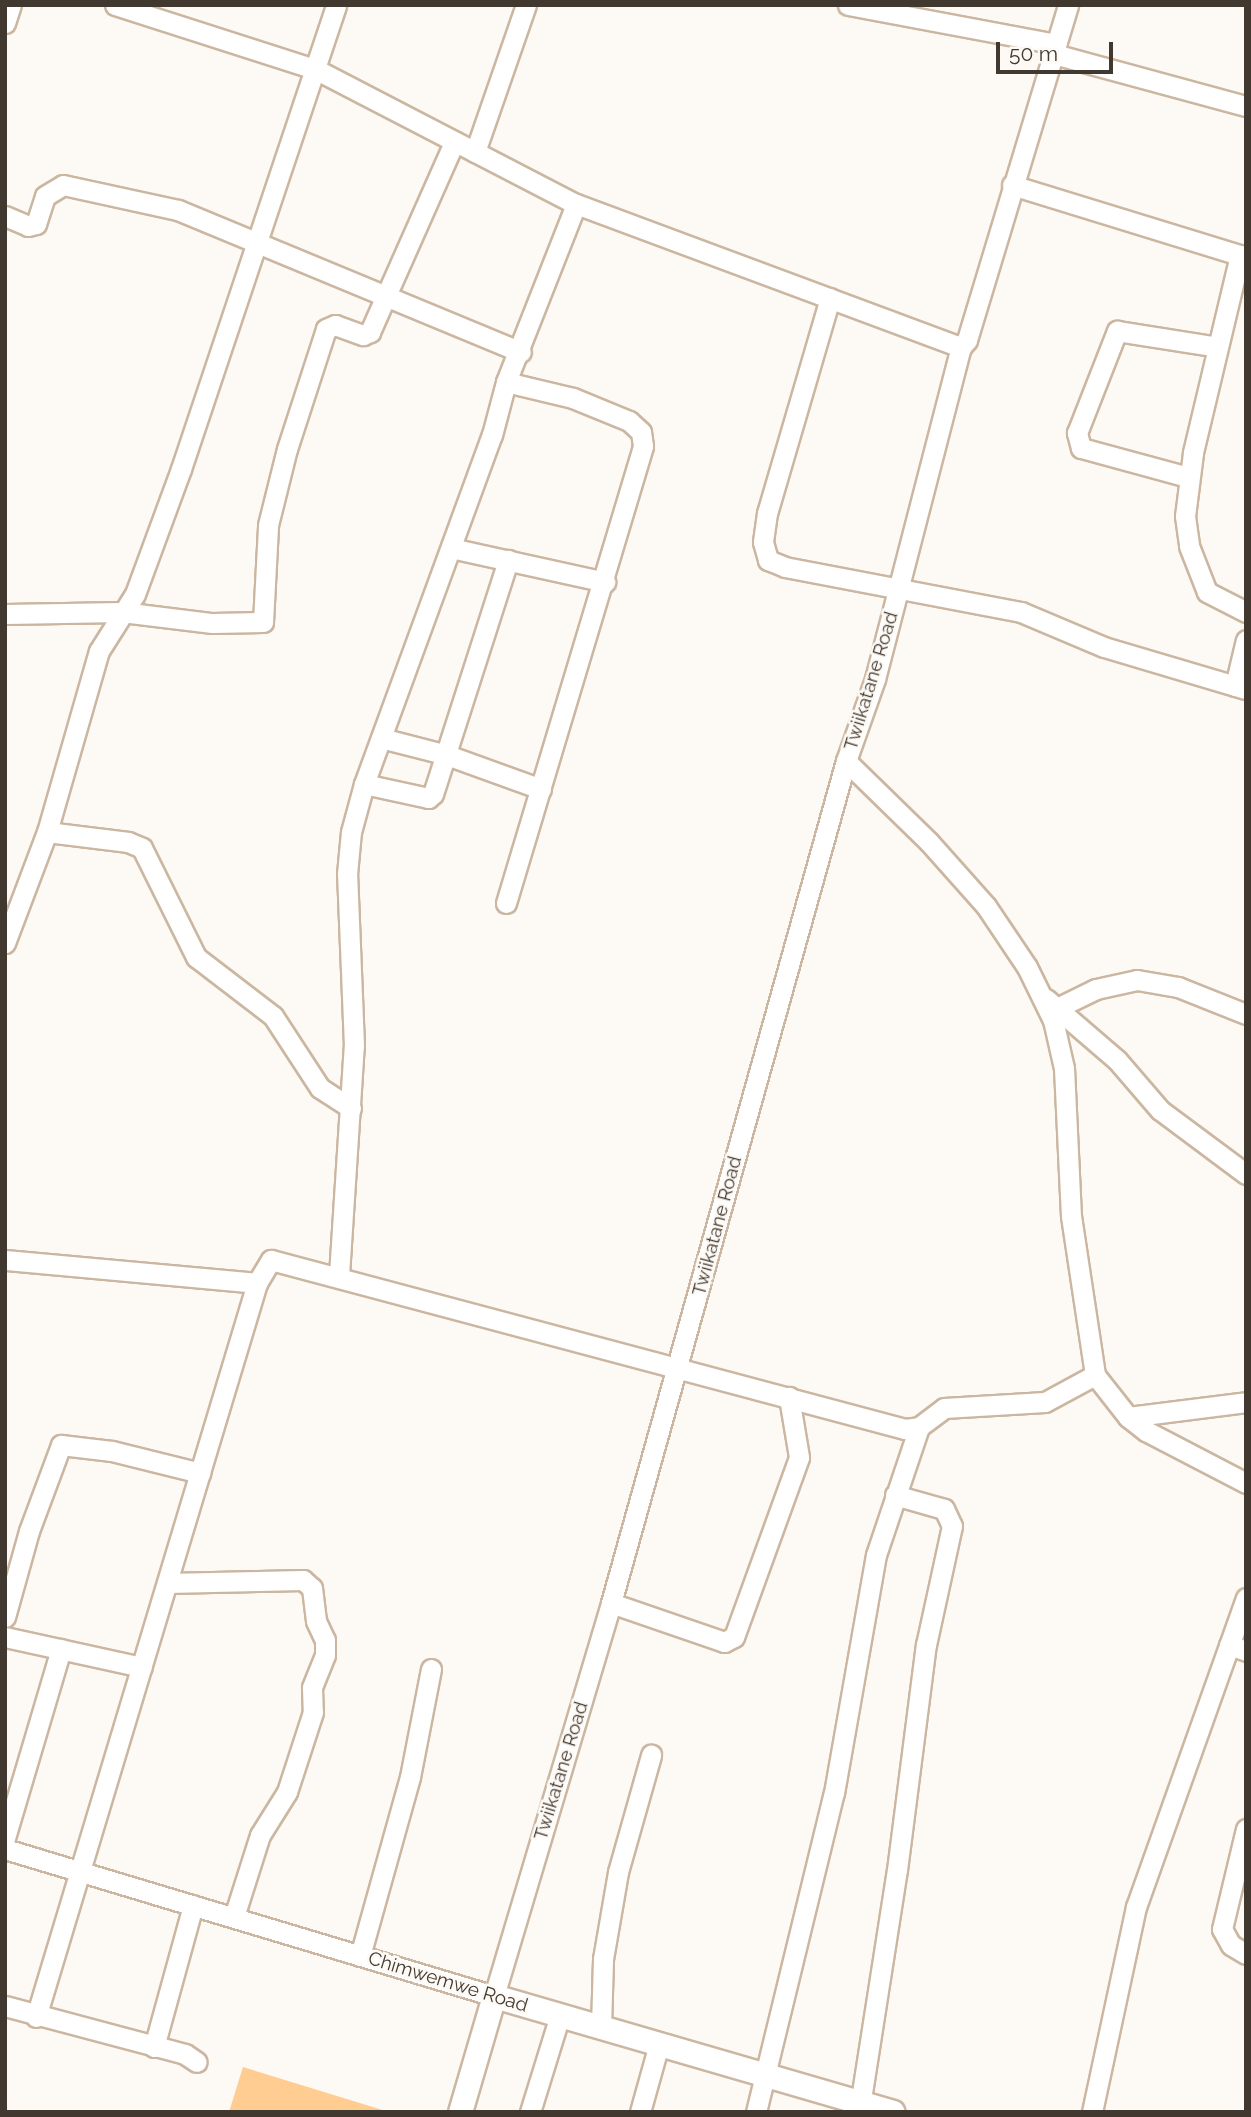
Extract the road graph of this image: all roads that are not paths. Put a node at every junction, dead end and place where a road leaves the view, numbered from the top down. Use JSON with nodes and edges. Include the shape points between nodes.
{"nodes":[{"id":1,"x":11,"y":5,"type":"edge"},
{"id":2,"x":115,"y":5,"type":"edge"},
{"id":3,"x":336,"y":5,"type":"edge"},
{"id":4,"x":526,"y":5,"type":"edge"},
{"id":5,"x":848,"y":5,"type":"edge"},
{"id":6,"x":1068,"y":5,"type":"edge"},
{"id":7,"x":5,"y":23,"type":"edge"},
{"id":8,"x":1055,"y":49,"type":"junction"},
{"id":9,"x":317,"y":70,"type":"junction"},
{"id":10,"x":1246,"y":106,"type":"edge"},
{"id":11,"x":454,"y":142,"type":"junction"},
{"id":12,"x":475,"y":152,"type":"junction"},
{"id":13,"x":1012,"y":185,"type":"junction"},
{"id":14,"x":576,"y":204,"type":"junction"},
{"id":15,"x":5,"y":216,"type":"edge"},
{"id":16,"x":261,"y":240,"type":"junction"},
{"id":17,"x":1243,"y":256,"type":"edge"},
{"id":18,"x":384,"y":296,"type":"junction"},
{"id":19,"x":830,"y":298,"type":"junction"},
{"id":20,"x":964,"y":344,"type":"junction"},
{"id":21,"x":1218,"y":347,"type":"junction"},
{"id":22,"x":521,"y":352,"type":"junction"},
{"id":23,"x":506,"y":382,"type":"junction"},
{"id":24,"x":1188,"y":477,"type":"junction"},
{"id":25,"x":451,"y":548,"type":"junction"},
{"id":26,"x":508,"y":561,"type":"junction"},
{"id":27,"x":605,"y":582,"type":"junction"},
{"id":28,"x":900,"y":587,"type":"junction"},
{"id":29,"x":122,"y":612,"type":"junction"},
{"id":30,"x":1246,"y":612,"type":"edge"},
{"id":31,"x":5,"y":614,"type":"edge"},
{"id":32,"x":1246,"y":640,"type":"edge"},
{"id":33,"x":1241,"y":687,"type":"edge"},
{"id":34,"x":381,"y":738,"type":"junction"},
{"id":35,"x":447,"y":755,"type":"junction"},
{"id":36,"x":846,"y":761,"type":"junction"},
{"id":37,"x":364,"y":784,"type":"junction"},
{"id":38,"x":541,"y":789,"type":"junction"},
{"id":39,"x":47,"y":832,"type":"junction"},
{"id":40,"x":506,"y":903,"type":"dead end"},
{"id":41,"x":5,"y":943,"type":"edge"},
{"id":42,"x":1050,"y":1002,"type":"junction"},
{"id":43,"x":1246,"y":1014,"type":"edge"},
{"id":44,"x":351,"y":1108,"type":"junction"},
{"id":45,"x":1246,"y":1174,"type":"edge"},
{"id":46,"x":5,"y":1260,"type":"edge"},
{"id":47,"x":339,"y":1275,"type":"junction"},
{"id":48,"x":257,"y":1283,"type":"junction"},
{"id":49,"x":678,"y":1366,"type":"junction"},
{"id":50,"x":1095,"y":1375,"type":"junction"},
{"id":51,"x":789,"y":1397,"type":"junction"},
{"id":52,"x":1246,"y":1402,"type":"edge"},
{"id":53,"x":1128,"y":1418,"type":"junction"},
{"id":54,"x":919,"y":1427,"type":"junction"},
{"id":55,"x":200,"y":1473,"type":"junction"},
{"id":56,"x":1246,"y":1483,"type":"edge"},
{"id":57,"x":895,"y":1495,"type":"junction"},
{"id":58,"x":167,"y":1583,"type":"junction"},
{"id":59,"x":1246,"y":1598,"type":"edge"},
{"id":60,"x":611,"y":1604,"type":"junction"},
{"id":61,"x":5,"y":1617,"type":"edge"},
{"id":62,"x":5,"y":1637,"type":"edge"},
{"id":63,"x":1237,"y":1648,"type":"edge"},
{"id":64,"x":61,"y":1649,"type":"junction"},
{"id":65,"x":142,"y":1667,"type":"junction"},
{"id":66,"x":431,"y":1669,"type":"dead end"},
{"id":67,"x":651,"y":1755,"type":"dead end"},
{"id":68,"x":1246,"y":1829,"type":"edge"},
{"id":69,"x":5,"y":1838,"type":"edge"},
{"id":70,"x":5,"y":1849,"type":"edge"},
{"id":71,"x":80,"y":1871,"type":"junction"},
{"id":72,"x":193,"y":1905,"type":"junction"},
{"id":73,"x":234,"y":1917,"type":"junction"},
{"id":74,"x":1246,"y":1954,"type":"edge"},
{"id":75,"x":360,"y":1956,"type":"junction"},
{"id":76,"x":494,"y":1996,"type":"junction"},
{"id":77,"x":5,"y":2006,"type":"edge"},
{"id":78,"x":560,"y":2015,"type":"junction"},
{"id":79,"x":36,"y":2017,"type":"junction"},
{"id":80,"x":601,"y":2027,"type":"junction"},
{"id":81,"x":659,"y":2044,"type":"junction"},
{"id":82,"x":154,"y":2047,"type":"junction"},
{"id":83,"x":197,"y":2062,"type":"dead end"},
{"id":84,"x":767,"y":2076,"type":"junction"},
{"id":85,"x":860,"y":2107,"type":"edge"},
{"id":86,"x":460,"y":2112,"type":"edge"},
{"id":87,"x":530,"y":2112,"type":"edge"},
{"id":88,"x":640,"y":2112,"type":"edge"},
{"id":89,"x":756,"y":2112,"type":"edge"},
{"id":90,"x":892,"y":2112,"type":"edge"},
{"id":91,"x":1092,"y":2112,"type":"edge"}],
"edges":[{"from":1,"to":7,"type":"street"},
{"from":2,"to":9,"type":"street"},
{"from":3,"to":9,"type":"street"},
{"from":4,"to":12,"type":"street"},
{"from":5,"to":8,"type":"street"},
{"from":6,"to":8,"type":"street","name":"Twiikatane Road"},
{"from":8,"to":10,"type":"street"},
{"from":8,"to":13,"type":"street","name":"Twiikatane Road"},
{"from":9,"to":11,"type":"street"},
{"from":9,"to":16,"type":"street"},
{"from":11,"to":12,"type":"street"},
{"from":11,"to":18,"type":"street"},
{"from":12,"to":14,"type":"street"},
{"from":13,"to":17,"type":"street"},
{"from":13,"to":20,"type":"street","name":"Twiikatane Road"},
{"from":14,"to":19,"type":"street"},
{"from":14,"to":22,"type":"street"},
{"from":15,"to":16,"type":"street","via":[[28,226],[36,224],[45,196],[63,185],[178,210]]},
{"from":16,"to":18,"type":"street"},
{"from":16,"to":29,"type":"street","via":[[145,571]]},
{"from":17,"to":21,"type":"street"},
{"from":18,"to":22,"type":"street"},
{"from":18,"to":29,"type":"street","via":[[368,333],[332,325],[322,339],[268,525],[263,622],[236,625]]},
{"from":19,"to":20,"type":"street"},
{"from":19,"to":28,"type":"street","via":[[767,513],[764,553],[768,560],[785,567]]},
{"from":20,"to":28,"type":"street","name":"Twiikatane Road"},
{"from":21,"to":24,"type":"street"},
{"from":21,"to":24,"type":"street","via":[[1117,331],[1077,433],[1082,448]]},
{"from":22,"to":23,"type":"street"},
{"from":23,"to":25,"type":"street"},
{"from":23,"to":27,"type":"street","via":[[596,406],[629,421],[641,432],[642,458]]},
{"from":24,"to":30,"type":"street","via":[[1189,546],[1201,582],[1217,600]]},
{"from":25,"to":26,"type":"street"},
{"from":25,"to":34,"type":"street"},
{"from":26,"to":27,"type":"street"},
{"from":26,"to":35,"type":"street"},
{"from":27,"to":38,"type":"street"},
{"from":28,"to":33,"type":"street","via":[[1021,612],[1104,647]]},
{"from":28,"to":36,"type":"street","name":"Twiikatane Road"},
{"from":29,"to":31,"type":"street"},
{"from":29,"to":39,"type":"street","via":[[93,669]]},
{"from":32,"to":33,"type":"street"},
{"from":34,"to":35,"type":"street"},
{"from":34,"to":37,"type":"street"},
{"from":35,"to":37,"type":"street","via":[[430,797]]},
{"from":35,"to":38,"type":"street"},
{"from":36,"to":42,"type":"street","via":[[960,874]]},
{"from":36,"to":49,"type":"street","name":"Twiikatane Road"},
{"from":37,"to":44,"type":"street","via":[[347,874],[354,1032]]},
{"from":38,"to":40,"type":"street"},
{"from":39,"to":41,"type":"street"},
{"from":39,"to":44,"type":"street","via":[[128,842],[142,848],[199,960],[273,1016],[320,1088]]},
{"from":42,"to":43,"type":"street","via":[[1137,980],[1178,987]]},
{"from":42,"to":45,"type":"street","via":[[1117,1060],[1160,1110]]},
{"from":42,"to":50,"type":"street","via":[[1060,1040],[1071,1216]]},
{"from":44,"to":47,"type":"street"},
{"from":46,"to":48,"type":"street"},
{"from":47,"to":48,"type":"street","via":[[273,1260]]},
{"from":47,"to":49,"type":"street"},
{"from":48,"to":55,"type":"street"},
{"from":49,"to":51,"type":"street"},
{"from":49,"to":60,"type":"street","name":"Twiikatane Road"},
{"from":50,"to":53,"type":"street"},
{"from":50,"to":54,"type":"street","via":[[1045,1402],[944,1408]]},
{"from":51,"to":54,"type":"street","via":[[905,1429]]},
{"from":51,"to":60,"type":"street","via":[[799,1457],[734,1637],[724,1642]]},
{"from":52,"to":53,"type":"street"},
{"from":53,"to":56,"type":"street"},
{"from":54,"to":57,"type":"street"},
{"from":55,"to":58,"type":"street"},
{"from":55,"to":61,"type":"street","via":[[112,1451],[61,1445],[29,1531]]},
{"from":57,"to":84,"type":"street","via":[[869,1587],[834,1793]]},
{"from":57,"to":85,"type":"street","via":[[944,1509],[951,1526],[926,1645]]},
{"from":58,"to":65,"type":"street"},
{"from":58,"to":73,"type":"street","via":[[303,1580],[312,1588],[316,1621],[325,1640],[325,1655],[312,1688],[313,1712],[287,1792],[260,1835]]},
{"from":59,"to":63,"type":"street"},
{"from":60,"to":76,"type":"street","name":"Twiikatane Road"},
{"from":62,"to":64,"type":"street"},
{"from":63,"to":91,"type":"street","via":[[1136,1907]]},
{"from":64,"to":65,"type":"street"},
{"from":64,"to":69,"type":"street"},
{"from":65,"to":71,"type":"street"},
{"from":66,"to":75,"type":"street","via":[[412,1769]]},
{"from":67,"to":80,"type":"street","via":[[616,1885],[603,1959]]},
{"from":68,"to":74,"type":"street","via":[[1222,1929],[1231,1945]]},
{"from":70,"to":71,"type":"street","name":"Chimwemwe Road"},
{"from":71,"to":72,"type":"street","name":"Chimwemwe Road"},
{"from":71,"to":79,"type":"street"},
{"from":72,"to":73,"type":"street","name":"Chimwemwe Road"},
{"from":72,"to":82,"type":"street"},
{"from":73,"to":75,"type":"street","name":"Chimwemwe Road"},
{"from":75,"to":76,"type":"street","name":"Chimwemwe Road"},
{"from":76,"to":78,"type":"main road","name":"Chimwemwe Road"},
{"from":76,"to":86,"type":"main road","name":"Twiikatane Road"},
{"from":77,"to":79,"type":"street"},
{"from":78,"to":80,"type":"main road","name":"Chimwemwe Road"},
{"from":78,"to":87,"type":"street"},
{"from":79,"to":82,"type":"street"},
{"from":80,"to":81,"type":"main road","name":"Chimwemwe Road"},
{"from":81,"to":84,"type":"main road","name":"Chimwemwe Road"},
{"from":81,"to":88,"type":"street"},
{"from":82,"to":83,"type":"street","via":[[185,2054]]},
{"from":84,"to":85,"type":"main road","name":"Chimwemwe Road"},
{"from":84,"to":89,"type":"street"},
{"from":85,"to":90,"type":"main road","name":"Chimwemwe Road"}]}
